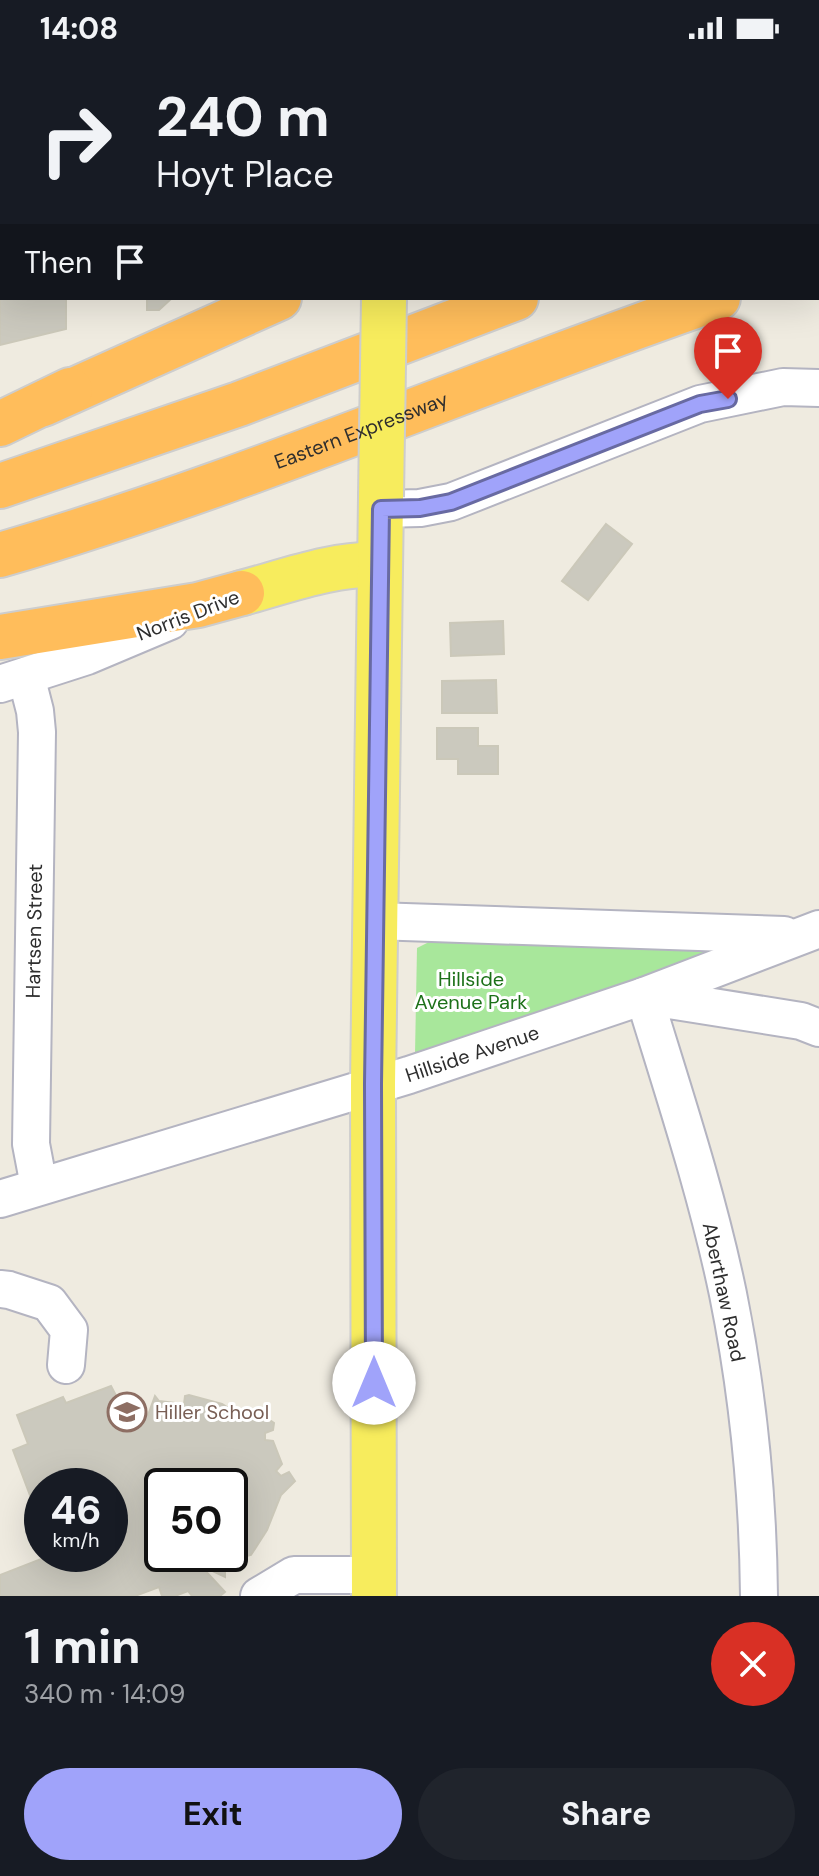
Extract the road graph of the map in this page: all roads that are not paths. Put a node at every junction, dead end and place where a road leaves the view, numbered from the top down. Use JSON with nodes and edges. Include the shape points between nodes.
{"nodes":[{"id":1,"x":205,"y":300,"type":"edge"},
{"id":2,"x":275,"y":300,"type":"edge"},
{"id":3,"x":384,"y":300,"type":"edge"},
{"id":4,"x":712,"y":300,"type":"edge"},
{"id":5,"x":505,"y":301,"type":"edge"},
{"id":6,"x":819,"y":388,"type":"edge"},
{"id":7,"x":43,"y":404,"type":"junction"},
{"id":8,"x":0,"y":424,"type":"edge"},
{"id":9,"x":0,"y":486,"type":"edge"},
{"id":10,"x":381,"y":503,"type":"junction"},
{"id":11,"x":0,"y":555,"type":"edge"},
{"id":12,"x":380,"y":565,"type":"junction"},
{"id":13,"x":242,"y":593,"type":"junction"},
{"id":14,"x":0,"y":637,"type":"edge"},
{"id":15,"x":13,"y":680,"type":"edge"},
{"id":16,"x":375,"y":921,"type":"junction"},
{"id":17,"x":810,"y":932,"type":"edge"},
{"id":18,"x":644,"y":996,"type":"junction"},
{"id":19,"x":819,"y":1028,"type":"edge"},
{"id":20,"x":373,"y":1084,"type":"junction"},
{"id":21,"x":39,"y":1186,"type":"junction"},
{"id":22,"x":0,"y":1199,"type":"edge"},
{"id":23,"x":0,"y":1289,"type":"edge"},
{"id":24,"x":66,"y":1365,"type":"dead end"},
{"id":25,"x":374,"y":1585,"type":"edge"},
{"id":26,"x":259,"y":1596,"type":"edge"},
{"id":27,"x":759,"y":1596,"type":"edge"}],
"edges":[{"from":1,"to":7,"type":"highway","via":[[148,343]]},
{"from":2,"to":7,"type":"highway"},
{"from":3,"to":10,"type":"main road","bridge":true},
{"from":4,"to":11,"type":"highway","name":"Eastern Expressway","via":[[242,476]]},
{"from":5,"to":9,"type":"highway","via":[[239,404]]},
{"from":6,"to":10,"type":"street","via":[[783,387],[700,404],[451,502],[420,508]]},
{"from":7,"to":8,"type":"highway"},
{"from":10,"to":12,"type":"main road"},
{"from":12,"to":13,"type":"main road","name":"Norris Drive","via":[[324,571]]},
{"from":12,"to":16,"type":"main road"},
{"from":13,"to":14,"type":"highway"},
{"from":13,"to":15,"type":"street","name":"Norris Drive"},
{"from":15,"to":21,"type":"street","name":"Hartsen Street","via":[[33,701],[37,732],[31,1144]]},
{"from":16,"to":17,"type":"street","name":"Hillside Avenue"},
{"from":16,"to":20,"type":"main road"},
{"from":17,"to":18,"type":"street","name":"Hillside Avenue"},
{"from":18,"to":19,"type":"street"},
{"from":18,"to":20,"type":"street","name":"Hillside Avenue"},
{"from":18,"to":27,"type":"street","name":"Aberthaw Road","via":[[728,1294],[746,1406]]},
{"from":20,"to":21,"type":"street","name":"Hillside Avenue"},
{"from":20,"to":25,"type":"main road"},
{"from":21,"to":22,"type":"street","name":"Hillside Avenue"},
{"from":23,"to":24,"type":"street","via":[[49,1303],[69,1330]]},
{"from":25,"to":26,"type":"street","via":[[294,1575]]}]}
